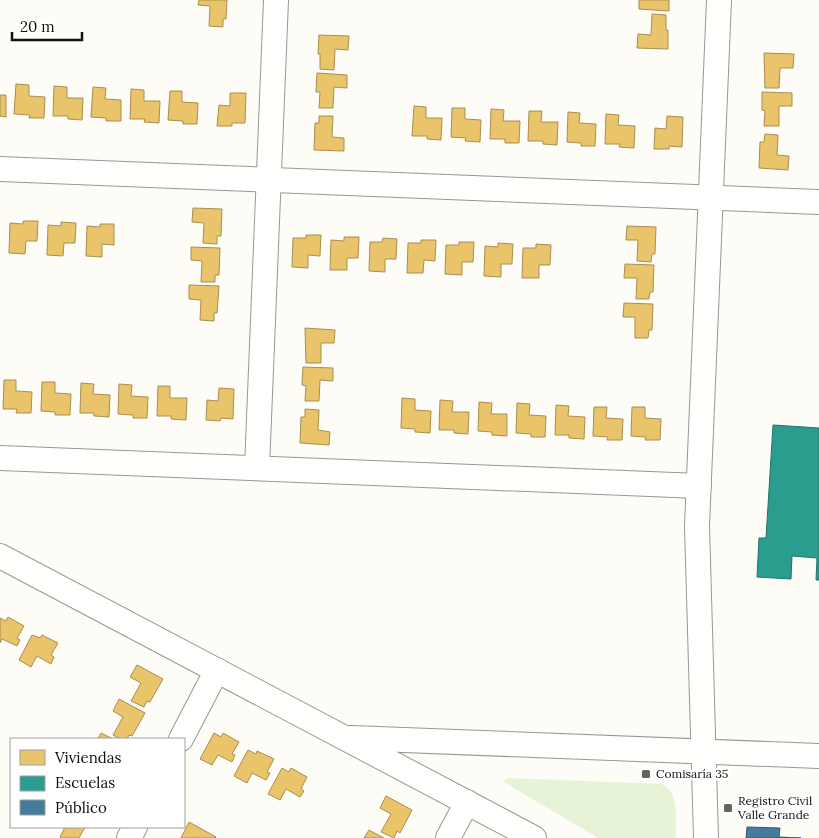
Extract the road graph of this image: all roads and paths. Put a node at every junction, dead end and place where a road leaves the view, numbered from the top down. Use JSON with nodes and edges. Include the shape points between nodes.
{"nodes":[{"id":1,"x":276,"y":0,"type":"edge"},
{"id":2,"x":719,"y":0,"type":"edge"},
{"id":3,"x":0,"y":169,"type":"edge"},
{"id":4,"x":269,"y":180,"type":"junction"},
{"id":5,"x":711,"y":198,"type":"junction"},
{"id":6,"x":819,"y":202,"type":"edge"},
{"id":7,"x":0,"y":458,"type":"edge"},
{"id":8,"x":257,"y":468,"type":"junction"},
{"id":9,"x":699,"y":486,"type":"junction"},
{"id":10,"x":0,"y":556,"type":"edge"},
{"id":11,"x":217,"y":670,"type":"junction"},
{"id":12,"x":182,"y":738,"type":"edge"},
{"id":13,"x":344,"y":738,"type":"junction"},
{"id":14,"x":704,"y":752,"type":"junction"},
{"id":15,"x":819,"y":756,"type":"edge"},
{"id":16,"x":467,"y":802,"type":"junction"},
{"id":17,"x":448,"y":838,"type":"edge"},
{"id":18,"x":534,"y":838,"type":"edge"},
{"id":19,"x":706,"y":838,"type":"edge"}],
"edges":[{"from":1,"to":4,"type":"street"},
{"from":2,"to":5,"type":"street"},
{"from":3,"to":4,"type":"street"},
{"from":4,"to":5,"type":"street"},
{"from":4,"to":8,"type":"street"},
{"from":5,"to":6,"type":"street"},
{"from":5,"to":9,"type":"street"},
{"from":7,"to":8,"type":"street"},
{"from":8,"to":9,"type":"street"},
{"from":9,"to":14,"type":"street","via":[[697,526]]},
{"from":10,"to":11,"type":"street"},
{"from":11,"to":12,"type":"street"},
{"from":11,"to":13,"type":"street"},
{"from":13,"to":14,"type":"street"},
{"from":13,"to":16,"type":"street"},
{"from":14,"to":15,"type":"street"},
{"from":14,"to":19,"type":"street"},
{"from":16,"to":17,"type":"street"},
{"from":16,"to":18,"type":"street"}]}
